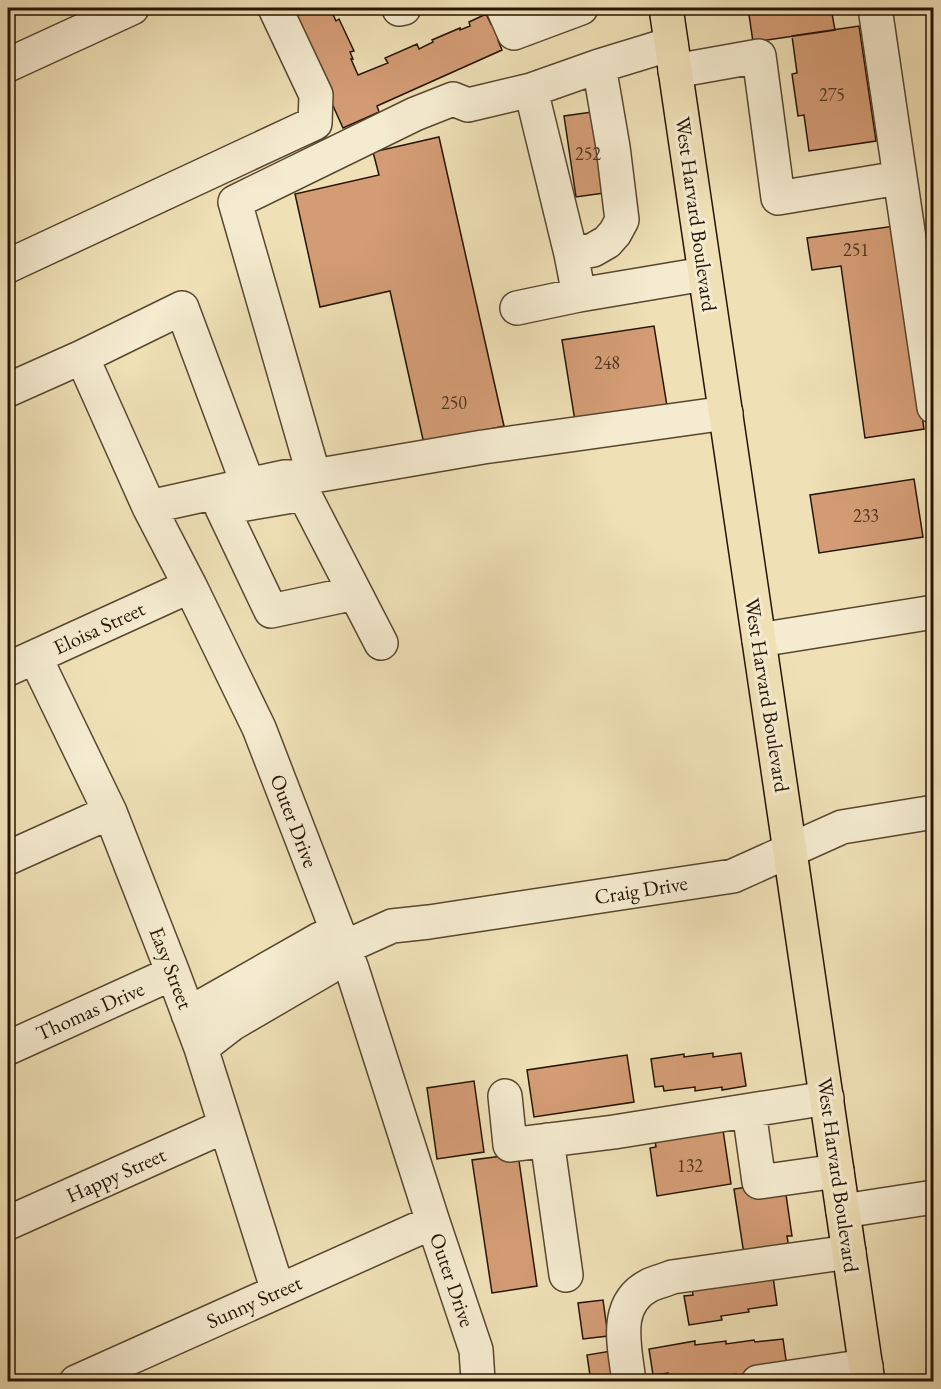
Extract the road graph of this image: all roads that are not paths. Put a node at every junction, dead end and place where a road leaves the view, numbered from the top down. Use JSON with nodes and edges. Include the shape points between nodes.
{"nodes":[{"id":1,"x":132,"y":8,"type":"edge"},
{"id":2,"x":275,"y":8,"type":"edge"},
{"id":3,"x":503,"y":8,"type":"edge"},
{"id":4,"x":581,"y":8,"type":"edge"},
{"id":5,"x":666,"y":8,"type":"edge"},
{"id":6,"x":874,"y":8,"type":"edge"},
{"id":7,"x":673,"y":57,"type":"junction"},
{"id":8,"x":8,"y":65,"type":"edge"},
{"id":9,"x":599,"y":66,"type":"junction"},
{"id":10,"x":531,"y":90,"type":"junction"},
{"id":11,"x":899,"y":178,"type":"junction"},
{"id":12,"x":571,"y":254,"type":"junction"},
{"id":13,"x":8,"y":266,"type":"edge"},
{"id":14,"x":705,"y":274,"type":"junction"},
{"id":15,"x":579,"y":295,"type":"junction"},
{"id":16,"x":517,"y":308,"type":"dead end"},
{"id":17,"x":82,"y":357,"type":"junction"},
{"id":18,"x":8,"y":390,"type":"edge"},
{"id":19,"x":933,"y":407,"type":"edge"},
{"id":20,"x":726,"y":412,"type":"junction"},
{"id":21,"x":314,"y":476,"type":"junction"},
{"id":22,"x":248,"y":485,"type":"junction"},
{"id":23,"x":149,"y":507,"type":"junction"},
{"id":24,"x":190,"y":586,"type":"junction"},
{"id":25,"x":355,"y":593,"type":"junction"},
{"id":26,"x":933,"y":612,"type":"edge"},
{"id":27,"x":759,"y":639,"type":"junction"},
{"id":28,"x":381,"y":644,"type":"dead end"},
{"id":29,"x":15,"y":665,"type":"edge"},
{"id":30,"x":110,"y":812,"type":"junction"},
{"id":31,"x":933,"y":812,"type":"edge"},
{"id":32,"x":791,"y":850,"type":"junction"},
{"id":33,"x":8,"y":858,"type":"edge"},
{"id":34,"x":343,"y":948,"type":"junction"},
{"id":35,"x":173,"y":973,"type":"junction"},
{"id":36,"x":188,"y":1014,"type":"junction"},
{"id":37,"x":8,"y":1048,"type":"edge"},
{"id":38,"x":201,"y":1048,"type":"junction"},
{"id":39,"x":505,"y":1096,"type":"dead end"},
{"id":40,"x":827,"y":1098,"type":"junction"},
{"id":41,"x":749,"y":1111,"type":"junction"},
{"id":42,"x":225,"y":1126,"type":"junction"},
{"id":43,"x":547,"y":1140,"type":"junction"},
{"id":44,"x":837,"y":1171,"type":"junction"},
{"id":45,"x":933,"y":1197,"type":"edge"},
{"id":46,"x":843,"y":1211,"type":"junction"},
{"id":47,"x":433,"y":1222,"type":"junction"},
{"id":48,"x":8,"y":1223,"type":"edge"},
{"id":49,"x":849,"y":1252,"type":"junction"},
{"id":50,"x":566,"y":1275,"type":"dead end"},
{"id":51,"x":278,"y":1291,"type":"junction"},
{"id":52,"x":867,"y":1374,"type":"edge"},
{"id":53,"x":76,"y":1382,"type":"edge"},
{"id":54,"x":476,"y":1382,"type":"edge"},
{"id":55,"x":629,"y":1382,"type":"edge"},
{"id":56,"x":758,"y":1382,"type":"edge"}],
"edges":[{"from":1,"to":8,"type":"street"},
{"from":2,"to":13,"type":"street","via":[[316,95],[315,123]]},
{"from":3,"to":4,"type":"street","via":[[514,33]]},
{"from":5,"to":7,"type":"main road","name":"West Harvard Boulevard"},
{"from":6,"to":11,"type":"street"},
{"from":7,"to":9,"type":"street"},
{"from":7,"to":11,"type":"street","via":[[759,56],[778,198]]},
{"from":7,"to":14,"type":"main road","name":"West Harvard Boulevard"},
{"from":9,"to":10,"type":"street"},
{"from":9,"to":12,"type":"street","via":[[622,220],[607,242],[593,250]]},
{"from":10,"to":12,"type":"street"},
{"from":10,"to":21,"type":"street","via":[[468,105],[453,99],[236,202]]},
{"from":11,"to":19,"type":"street"},
{"from":12,"to":15,"type":"street"},
{"from":14,"to":15,"type":"street"},
{"from":14,"to":20,"type":"main road","name":"West Harvard Boulevard"},
{"from":15,"to":16,"type":"street"},
{"from":17,"to":18,"type":"street"},
{"from":17,"to":22,"type":"street","via":[[182,308]]},
{"from":17,"to":23,"type":"street","name":"Outer Drive"},
{"from":20,"to":21,"type":"street"},
{"from":20,"to":27,"type":"main road","name":"West Harvard Boulevard"},
{"from":21,"to":22,"type":"street","via":[[284,477]]},
{"from":22,"to":23,"type":"street"},
{"from":23,"to":24,"type":"street","name":"Outer Drive"},
{"from":24,"to":29,"type":"street","name":"Eloisa Street"},
{"from":24,"to":34,"type":"street","name":"Outer Drive","via":[[259,728]]},
{"from":25,"to":25,"type":"street","via":[[304,494],[222,508],[271,611]]},
{"from":25,"to":28,"type":"street"},
{"from":26,"to":27,"type":"street"},
{"from":27,"to":32,"type":"main road","name":"West Harvard Boulevard"},
{"from":29,"to":30,"type":"street","name":"Easy Street"},
{"from":30,"to":33,"type":"street"},
{"from":30,"to":35,"type":"street","name":"Easy Street"},
{"from":31,"to":32,"type":"street","name":"Craig Drive","via":[[842,827]]},
{"from":32,"to":34,"type":"street","name":"Craig Drive","via":[[732,876],[392,926]]},
{"from":32,"to":40,"type":"main road","name":"West Harvard Boulevard"},
{"from":34,"to":36,"type":"street","via":[[320,939]]},
{"from":34,"to":38,"type":"street","name":"Craig Drive","via":[[328,968],[232,1024]]},
{"from":34,"to":47,"type":"street","name":"Outer Drive"},
{"from":35,"to":36,"type":"street","name":"Easy Street"},
{"from":35,"to":37,"type":"street","name":"Thomas Drive"},
{"from":36,"to":38,"type":"street","name":"Easy Street"},
{"from":38,"to":42,"type":"street","name":"Easy Street"},
{"from":39,"to":43,"type":"street","via":[[510,1145]]},
{"from":40,"to":41,"type":"street"},
{"from":40,"to":44,"type":"main road","name":"West Harvard Boulevard"},
{"from":41,"to":43,"type":"street"},
{"from":41,"to":44,"type":"street","via":[[759,1182]]},
{"from":42,"to":48,"type":"street","name":"Happy Street"},
{"from":42,"to":51,"type":"street","name":"Easy Street"},
{"from":43,"to":50,"type":"street"},
{"from":44,"to":46,"type":"main road","name":"West Harvard Boulevard"},
{"from":45,"to":46,"type":"street"},
{"from":46,"to":49,"type":"main road","name":"West Harvard Boulevard"},
{"from":47,"to":51,"type":"street","name":"Sunny Street"},
{"from":47,"to":54,"type":"street","name":"Outer Drive","via":[[476,1350]]},
{"from":49,"to":52,"type":"main road","name":"West Harvard Boulevard"},
{"from":49,"to":55,"type":"street","via":[[672,1277],[649,1286],[634,1297],[626,1311],[623,1326]]},
{"from":51,"to":53,"type":"street","name":"Sunny Street"},
{"from":52,"to":56,"type":"street"}]}
